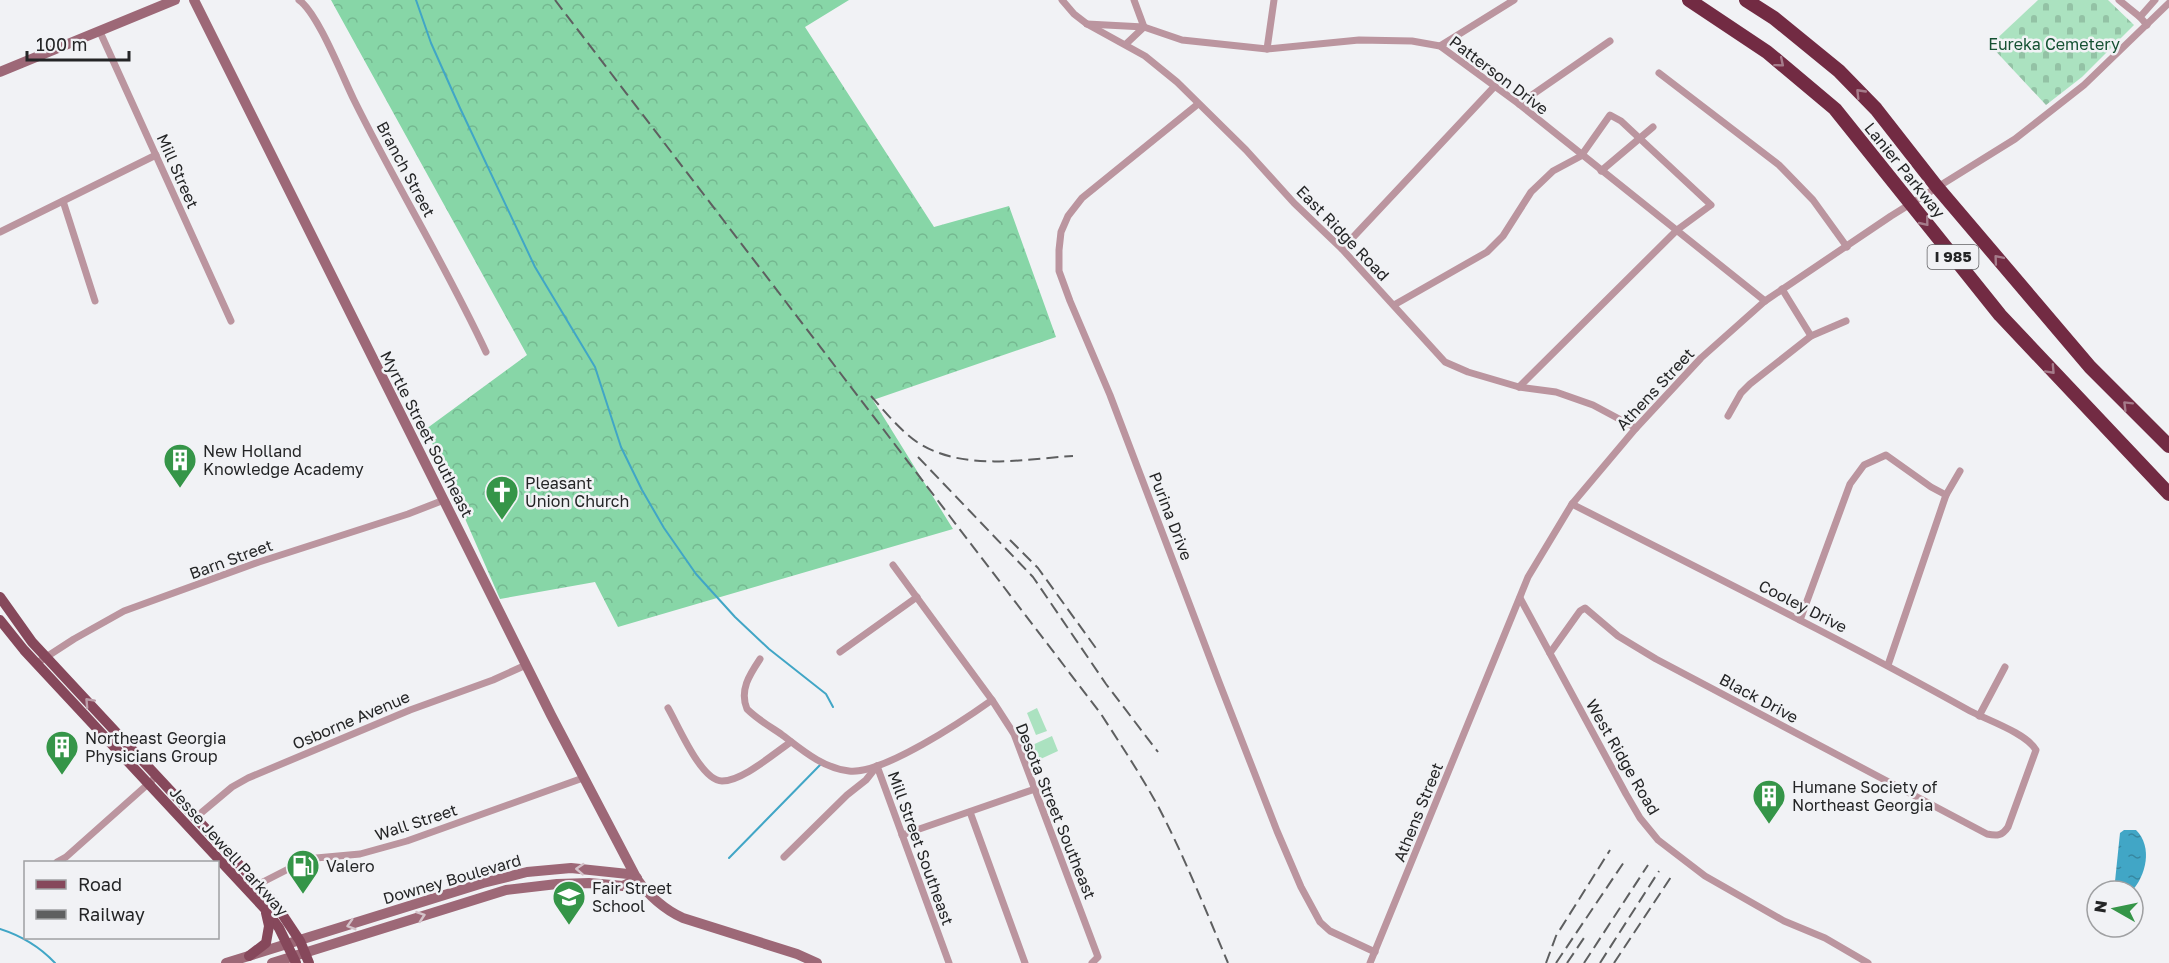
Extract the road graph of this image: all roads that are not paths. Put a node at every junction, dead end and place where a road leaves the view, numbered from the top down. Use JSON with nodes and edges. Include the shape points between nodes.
{"nodes":[{"id":1,"x":175,"y":0,"type":"edge"},
{"id":2,"x":194,"y":0,"type":"edge"},
{"id":3,"x":299,"y":0,"type":"edge"},
{"id":4,"x":1062,"y":0,"type":"edge"},
{"id":5,"x":1134,"y":0,"type":"edge"},
{"id":6,"x":1274,"y":0,"type":"edge"},
{"id":7,"x":1514,"y":0,"type":"edge"},
{"id":8,"x":1689,"y":0,"type":"edge"},
{"id":9,"x":1746,"y":0,"type":"edge"},
{"id":10,"x":2119,"y":0,"type":"edge"},
{"id":11,"x":2155,"y":0,"type":"edge"},
{"id":12,"x":2169,"y":3,"type":"edge"},
{"id":13,"x":2140,"y":17,"type":"junction"},
{"id":14,"x":1087,"y":24,"type":"junction"},
{"id":15,"x":2147,"y":25,"type":"junction"},
{"id":16,"x":1144,"y":27,"type":"junction"},
{"id":17,"x":100,"y":32,"type":"junction"},
{"id":18,"x":1610,"y":41,"type":"dead end"},
{"id":19,"x":1126,"y":44,"type":"junction"},
{"id":20,"x":1440,"y":46,"type":"junction"},
{"id":21,"x":1267,"y":49,"type":"junction"},
{"id":22,"x":0,"y":72,"type":"edge"},
{"id":23,"x":1659,"y":73,"type":"dead end"},
{"id":24,"x":1494,"y":87,"type":"junction"},
{"id":25,"x":1198,"y":104,"type":"junction"},
{"id":26,"x":1519,"y":104,"type":"junction"},
{"id":27,"x":1653,"y":127,"type":"dead end"},
{"id":28,"x":1641,"y":138,"type":"junction"},
{"id":29,"x":156,"y":155,"type":"junction"},
{"id":30,"x":1581,"y":156,"type":"junction"},
{"id":31,"x":1601,"y":171,"type":"junction"},
{"id":32,"x":63,"y":201,"type":"junction"},
{"id":33,"x":1677,"y":230,"type":"junction"},
{"id":34,"x":0,"y":232,"type":"edge"},
{"id":35,"x":1847,"y":247,"type":"junction"},
{"id":36,"x":1342,"y":249,"type":"junction"},
{"id":37,"x":1782,"y":289,"type":"junction"},
{"id":38,"x":1765,"y":301,"type":"junction"},
{"id":39,"x":95,"y":302,"type":"dead end"},
{"id":40,"x":1394,"y":305,"type":"junction"},
{"id":41,"x":231,"y":321,"type":"dead end"},
{"id":42,"x":1846,"y":321,"type":"dead end"},
{"id":43,"x":1811,"y":336,"type":"junction"},
{"id":44,"x":486,"y":352,"type":"dead end"},
{"id":45,"x":1519,"y":387,"type":"junction"},
{"id":46,"x":1728,"y":416,"type":"dead end"},
{"id":47,"x":1636,"y":428,"type":"junction"},
{"id":48,"x":2169,"y":446,"type":"edge"},
{"id":49,"x":1960,"y":471,"type":"dead end"},
{"id":50,"x":2169,"y":494,"type":"edge"},
{"id":51,"x":1946,"y":495,"type":"junction"},
{"id":52,"x":444,"y":500,"type":"junction"},
{"id":53,"x":1572,"y":504,"type":"junction"},
{"id":54,"x":893,"y":566,"type":"dead end"},
{"id":55,"x":0,"y":597,"type":"edge"},
{"id":56,"x":917,"y":597,"type":"junction"},
{"id":57,"x":1520,"y":598,"type":"junction"},
{"id":58,"x":0,"y":620,"type":"edge"},
{"id":59,"x":1800,"y":620,"type":"junction"},
{"id":60,"x":840,"y":652,"type":"dead end"},
{"id":61,"x":1550,"y":653,"type":"junction"},
{"id":62,"x":760,"y":659,"type":"dead end"},
{"id":63,"x":42,"y":660,"type":"junction"},
{"id":64,"x":526,"y":665,"type":"junction"},
{"id":65,"x":1888,"y":665,"type":"junction"},
{"id":66,"x":2005,"y":668,"type":"dead end"},
{"id":67,"x":992,"y":700,"type":"junction"},
{"id":68,"x":668,"y":708,"type":"dead end"},
{"id":69,"x":1979,"y":716,"type":"junction"},
{"id":70,"x":2020,"y":735,"type":"joint"},
{"id":71,"x":791,"y":742,"type":"junction"},
{"id":72,"x":876,"y":766,"type":"junction"},
{"id":73,"x":157,"y":776,"type":"junction"},
{"id":74,"x":583,"y":778,"type":"junction"},
{"id":75,"x":148,"y":783,"type":"junction"},
{"id":76,"x":1035,"y":789,"type":"junction"},
{"id":77,"x":970,"y":812,"type":"junction"},
{"id":78,"x":195,"y":818,"type":"junction"},
{"id":79,"x":902,"y":835,"type":"junction"},
{"id":80,"x":784,"y":857,"type":"dead end"},
{"id":81,"x":59,"y":861,"type":"edge"},
{"id":82,"x":637,"y":879,"type":"junction"},
{"id":83,"x":257,"y":885,"type":"junction"},
{"id":84,"x":266,"y":910,"type":"junction"},
{"id":85,"x":300,"y":941,"type":"junction"},
{"id":86,"x":286,"y":946,"type":"junction"},
{"id":87,"x":1375,"y":952,"type":"junction"},
{"id":88,"x":249,"y":956,"type":"junction"},
{"id":89,"x":308,"y":958,"type":"edge"},
{"id":90,"x":294,"y":960,"type":"edge"},
{"id":91,"x":226,"y":963,"type":"edge"},
{"id":92,"x":272,"y":963,"type":"edge"},
{"id":93,"x":817,"y":963,"type":"edge"},
{"id":94,"x":949,"y":963,"type":"edge"},
{"id":95,"x":1025,"y":963,"type":"edge"},
{"id":96,"x":1092,"y":963,"type":"edge"},
{"id":97,"x":1370,"y":963,"type":"edge"},
{"id":98,"x":1868,"y":963,"type":"edge"}],
"edges":[{"from":1,"to":17,"type":"main road"},
{"from":2,"to":52,"type":"main road","name":"Myrtle Street Southeast"},
{"from":3,"to":44,"type":"street","name":"Branch Street","via":[[308,8],[325,40]]},
{"from":4,"to":14,"type":"street","name":"East Ridge Road"},
{"from":5,"to":16,"type":"street"},
{"from":6,"to":21,"type":"street"},
{"from":7,"to":20,"type":"street"},
{"from":8,"to":50,"type":"highway","name":"Lanier Parkway","number":"I 985","one_way":true,"via":[[1767,52],[1834,109],[2000,315]]},
{"from":48,"to":9,"type":"highway","name":"Lanier Parkway","number":"I 985","one_way":true,"via":[[2090,367],[1876,109],[1839,71]]},
{"from":10,"to":13,"type":"street"},
{"from":11,"to":13,"type":"street"},
{"from":12,"to":15,"type":"street","name":"Athens Street"},
{"from":13,"to":15,"type":"street"},
{"from":14,"to":16,"type":"street","name":"Patterson Drive"},
{"from":14,"to":19,"type":"street","name":"East Ridge Road"},
{"from":15,"to":35,"type":"street","name":"Athens Street","via":[[2084,85],[2016,139]]},
{"from":16,"to":19,"type":"street"},
{"from":16,"to":21,"type":"street","name":"Patterson Drive","via":[[1182,40]]},
{"from":17,"to":22,"type":"main road"},
{"from":17,"to":29,"type":"street","name":"Mill Street"},
{"from":18,"to":26,"type":"street"},
{"from":19,"to":25,"type":"street","name":"East Ridge Road","via":[[1161,69]]},
{"from":20,"to":21,"type":"street","name":"Patterson Drive","via":[[1359,40]]},
{"from":20,"to":24,"type":"street","name":"Patterson Drive"},
{"from":23,"to":35,"type":"street","via":[[1779,165],[1813,200]]},
{"from":24,"to":26,"type":"street","name":"Patterson Drive"},
{"from":24,"to":36,"type":"street"},
{"from":25,"to":36,"type":"street","name":"East Ridge Road"},
{"from":25,"to":87,"type":"street","name":"Purina Drive","via":[[1082,198],[1061,232],[1059,271],[1301,887],[1320,922],[1330,931]]},
{"from":26,"to":30,"type":"street","name":"Patterson Drive"},
{"from":27,"to":28,"type":"street"},
{"from":28,"to":30,"type":"street","via":[[1610,115]]},
{"from":28,"to":31,"type":"street"},
{"from":28,"to":33,"type":"street","via":[[1711,205]]},
{"from":29,"to":32,"type":"street"},
{"from":29,"to":41,"type":"street","name":"Mill Street"},
{"from":30,"to":31,"type":"street","name":"Patterson Drive"},
{"from":30,"to":40,"type":"street","via":[[1553,171],[1531,192],[1503,236],[1487,252]]},
{"from":31,"to":33,"type":"street","name":"Patterson Drive"},
{"from":32,"to":34,"type":"street"},
{"from":32,"to":39,"type":"street"},
{"from":33,"to":38,"type":"street","name":"Patterson Drive"},
{"from":33,"to":45,"type":"street"},
{"from":35,"to":37,"type":"street","name":"Athens Street"},
{"from":36,"to":40,"type":"street","name":"East Ridge Road"},
{"from":37,"to":38,"type":"street","name":"Athens Street"},
{"from":37,"to":43,"type":"street"},
{"from":38,"to":47,"type":"street","name":"Athens Street","via":[[1701,358]]},
{"from":40,"to":45,"type":"street","name":"East Ridge Road","via":[[1445,362]]},
{"from":42,"to":43,"type":"street"},
{"from":43,"to":46,"type":"street","via":[[1740,393]]},
{"from":45,"to":47,"type":"street","name":"East Ridge Road","via":[[1576,399]]},
{"from":47,"to":53,"type":"street","name":"Athens Street"},
{"from":49,"to":51,"type":"street"},
{"from":51,"to":59,"type":"street","via":[[1886,454],[1864,465],[1850,484]]},
{"from":51,"to":65,"type":"street"},
{"from":52,"to":63,"type":"street","name":"Barn Street","via":[[124,611]]},
{"from":52,"to":64,"type":"main road","name":"Myrtle Street Southeast"},
{"from":53,"to":57,"type":"street","name":"Athens Street","via":[[1528,577]]},
{"from":53,"to":59,"type":"street","name":"Cooley Drive"},
{"from":54,"to":56,"type":"street","name":"Desota Street Southeast"},
{"from":55,"to":63,"type":"main road","name":"Jesse Jewell Parkway"},
{"from":56,"to":60,"type":"street"},
{"from":56,"to":67,"type":"street","name":"Desota Street Southeast"},
{"from":57,"to":61,"type":"street","name":"West Ridge Road"},
{"from":57,"to":87,"type":"street","name":"Athens Street"},
{"from":58,"to":63,"type":"main road","name":"Jesse Jewell Parkway"},
{"from":59,"to":65,"type":"street","name":"Cooley Drive"},
{"from":61,"to":70,"type":"street","name":"Black Drive","via":[[1585,608],[1618,636],[1656,659],[1996,836],[2008,827],[2036,750]]},
{"from":61,"to":98,"type":"street","name":"West Ridge Road","via":[[1626,794],[1658,840],[1734,894]]},
{"from":62,"to":71,"type":"street","via":[[748,677],[745,703],[751,713]]},
{"from":73,"to":63,"type":"main road","name":"Jesse Jewell Parkway","one_way":true},
{"from":63,"to":75,"type":"main road","name":"Jesse Jewell Parkway"},
{"from":64,"to":74,"type":"main road","name":"Myrtle Street Southeast"},
{"from":64,"to":78,"type":"street","name":"Osborne Avenue","via":[[248,778]]},
{"from":65,"to":69,"type":"street","name":"Cooley Drive"},
{"from":66,"to":69,"type":"street"},
{"from":67,"to":72,"type":"street","name":"Mill Street Southeast","via":[[936,737]]},
{"from":67,"to":76,"type":"street","name":"Desota Street Southeast","via":[[1014,734]]},
{"from":68,"to":71,"type":"street","via":[[703,770],[716,780],[744,774]]},
{"from":69,"to":70,"type":"street","name":"Cooley Drive"},
{"from":71,"to":72,"type":"street","via":[[811,757],[848,771]]},
{"from":72,"to":79,"type":"street","name":"Mill Street Southeast"},
{"from":72,"to":80,"type":"street"},
{"from":73,"to":75,"type":"street"},
{"from":73,"to":78,"type":"main road","name":"Jesse Jewell Parkway"},
{"from":74,"to":82,"type":"main road","name":"Myrtle Street Southeast"},
{"from":74,"to":83,"type":"street","name":"Wall Street","via":[[407,842],[302,862]]},
{"from":75,"to":81,"type":"street"},
{"from":75,"to":84,"type":"main road","name":"Jesse Jewell Parkway"},
{"from":76,"to":77,"type":"street"},
{"from":76,"to":96,"type":"street","name":"Desota Street Southeast","via":[[1098,957]]},
{"from":77,"to":79,"type":"street"},
{"from":77,"to":95,"type":"street"},
{"from":78,"to":83,"type":"main road","name":"Jesse Jewell Parkway"},
{"from":79,"to":94,"type":"street","name":"Mill Street Southeast"},
{"from":82,"to":85,"type":"main road","name":"Downey Boulevard","one_way":true,"via":[[628,874],[570,868],[527,872]]},
{"from":89,"to":82,"type":"main road","name":"Downey Boulevard","one_way":true,"via":[[506,890],[557,884],[623,886]]},
{"from":82,"to":93,"type":"main road","name":"Myrtle Street Southeast","via":[[670,911],[683,918]]},
{"from":83,"to":85,"type":"main road","name":"Jesse Jewell Parkway","via":[[274,902]]},
{"from":84,"to":86,"type":"main road","name":"Jesse Jewell Parkway"},
{"from":84,"to":88,"type":"main road","via":[[266,943]]},
{"from":85,"to":86,"type":"main road","name":"Downey Boulevard"},
{"from":85,"to":89,"type":"main road","name":"Jesse Jewell Parkway"},
{"from":86,"to":88,"type":"main road","name":"Downey Boulevard"},
{"from":86,"to":90,"type":"main road","name":"Jesse Jewell Parkway"},
{"from":87,"to":97,"type":"street","name":"Athens Street"},
{"from":88,"to":91,"type":"main road","name":"Downey Boulevard"},
{"from":89,"to":90,"type":"main road","name":"Downey Boulevard"},
{"from":90,"to":92,"type":"main road","name":"Downey Boulevard"}]}
